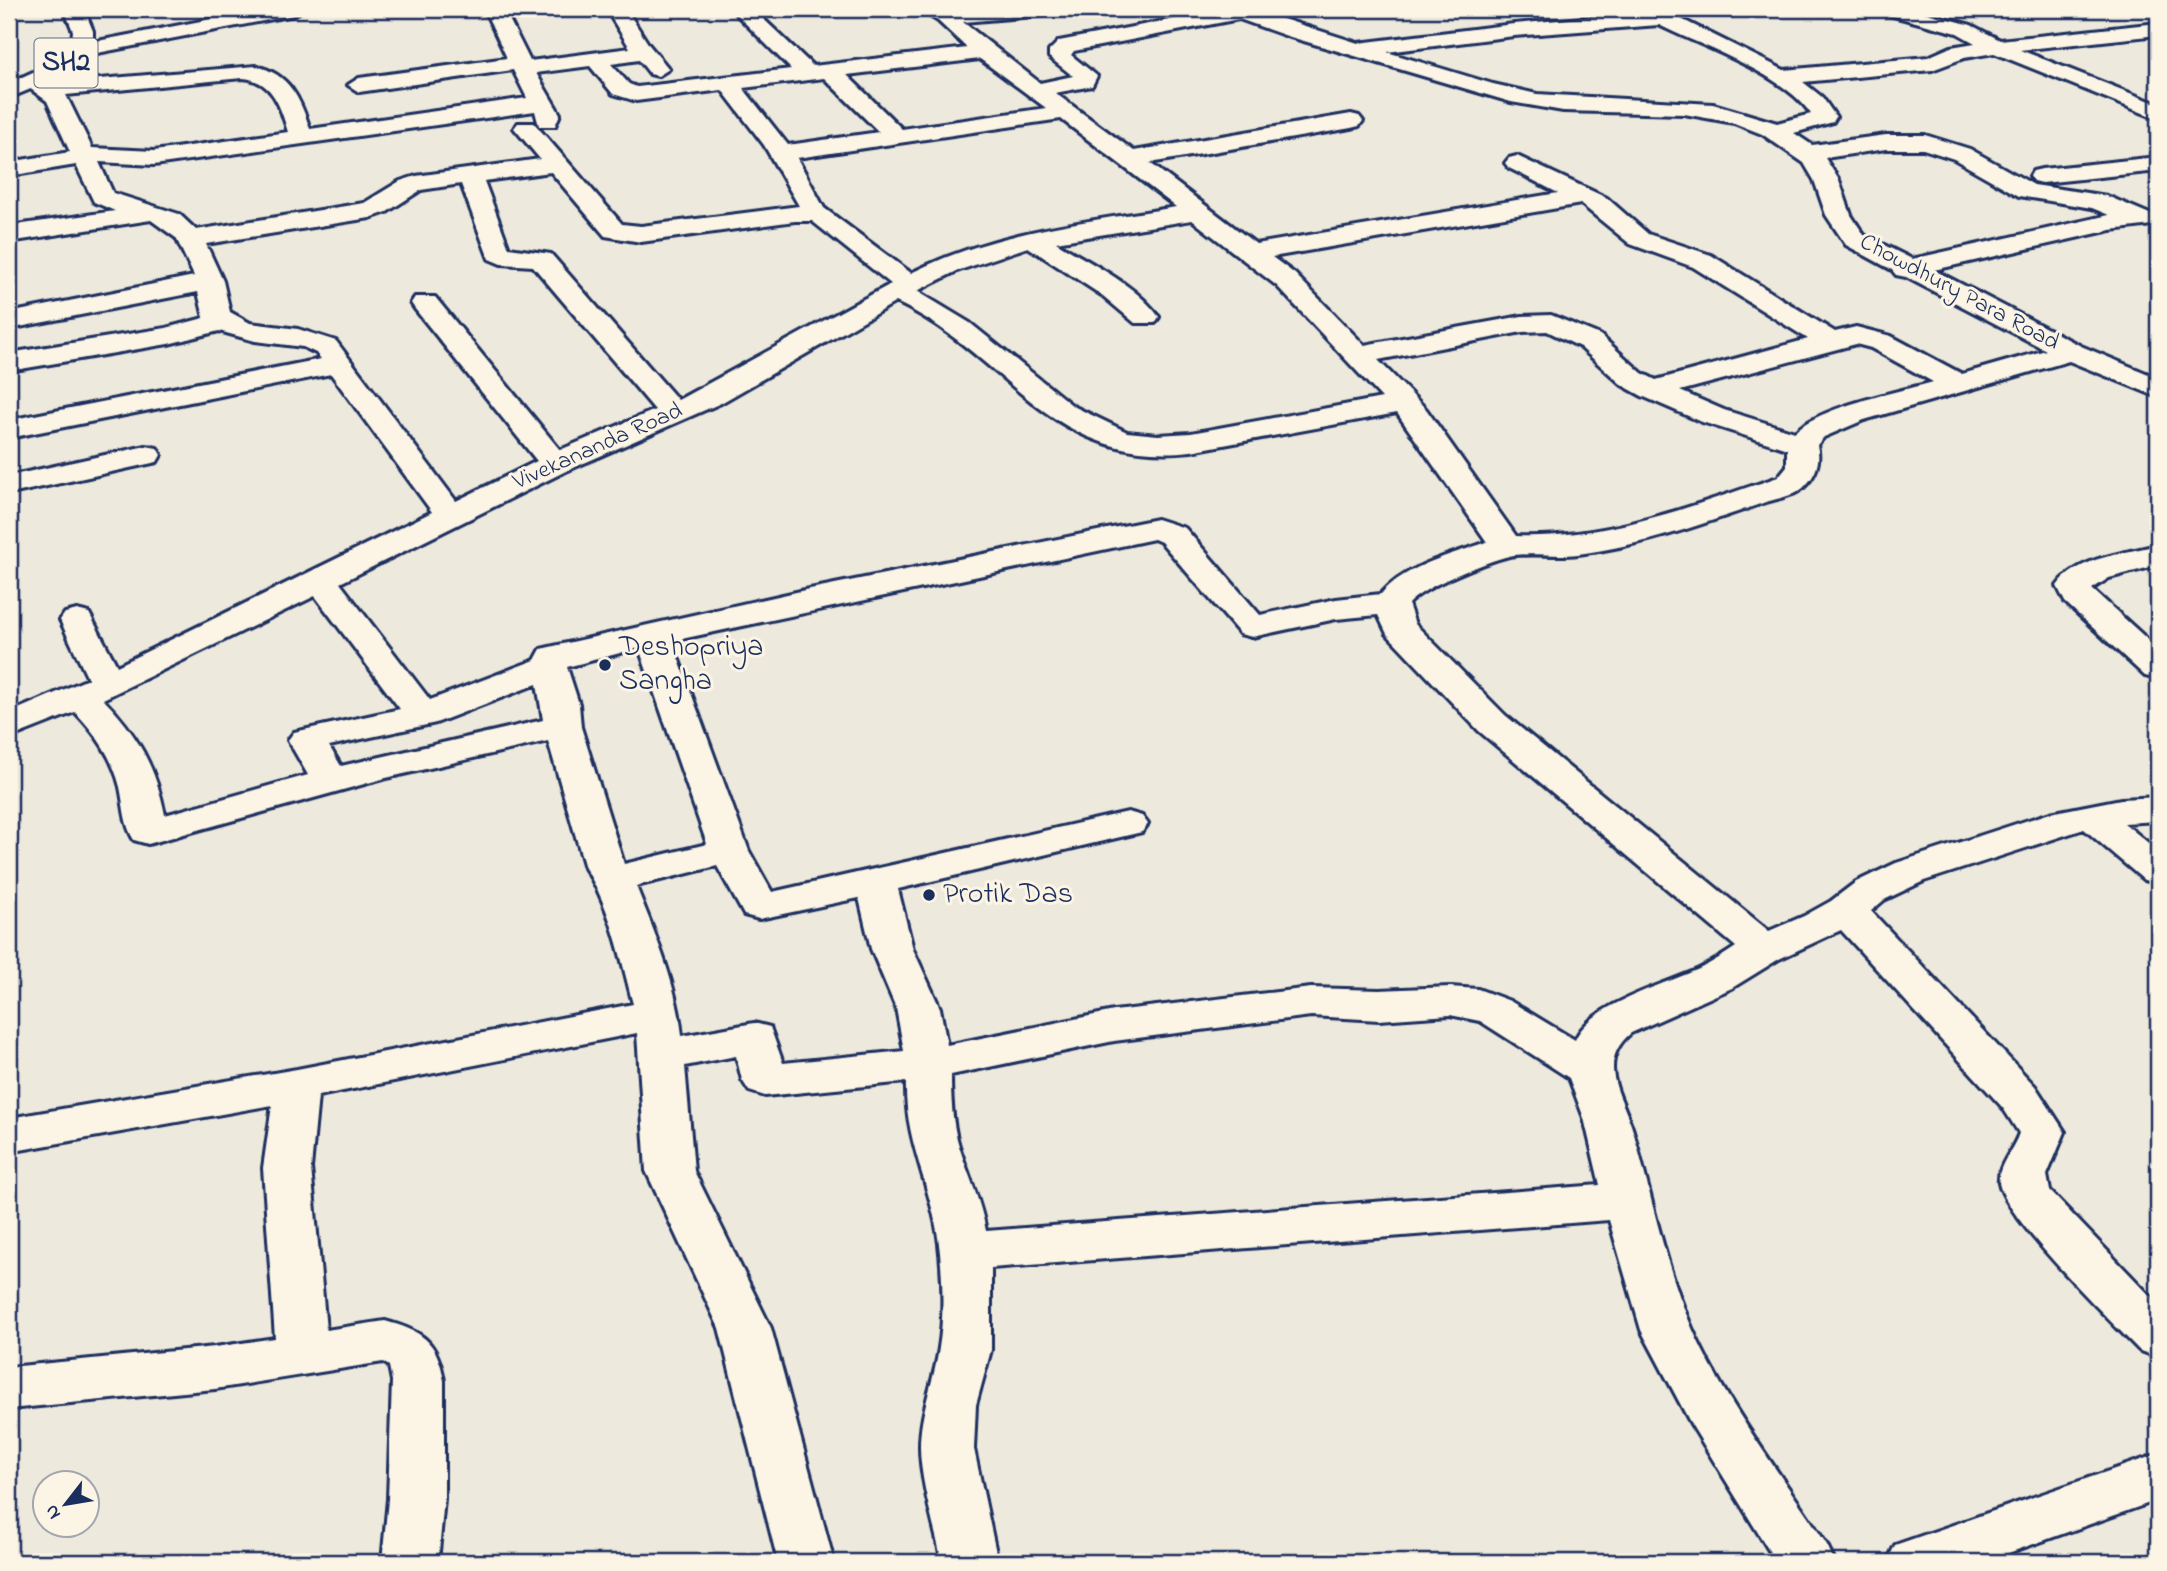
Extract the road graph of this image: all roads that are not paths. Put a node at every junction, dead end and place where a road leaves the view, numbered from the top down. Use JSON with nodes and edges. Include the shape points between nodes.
{"nodes":[{"id":1,"x":74,"y":9,"type":"edge"},
{"id":2,"x":294,"y":9,"type":"edge"},
{"id":3,"x":494,"y":9,"type":"edge"},
{"id":4,"x":616,"y":9,"type":"edge"},
{"id":5,"x":741,"y":9,"type":"edge"},
{"id":6,"x":1045,"y":9,"type":"edge"},
{"id":7,"x":1278,"y":9,"type":"edge"},
{"id":8,"x":1889,"y":9,"type":"edge"},
{"id":9,"x":988,"y":11,"type":"edge"},
{"id":10,"x":1243,"y":12,"type":"edge"},
{"id":11,"x":937,"y":13,"type":"edge"},
{"id":12,"x":1654,"y":13,"type":"edge"},
{"id":13,"x":1106,"y":15,"type":"dead end"},
{"id":14,"x":2158,"y":29,"type":"edge"},
{"id":15,"x":1133,"y":35,"type":"junction"},
{"id":16,"x":1993,"y":47,"type":"junction"},
{"id":17,"x":1356,"y":49,"type":"junction"},
{"id":18,"x":82,"y":50,"type":"junction"},
{"id":19,"x":984,"y":52,"type":"junction"},
{"id":20,"x":645,"y":53,"type":"junction"},
{"id":21,"x":596,"y":59,"type":"junction"},
{"id":22,"x":521,"y":66,"type":"junction"},
{"id":23,"x":820,"y":73,"type":"junction"},
{"id":24,"x":1781,"y":78,"type":"junction"},
{"id":25,"x":728,"y":84,"type":"junction"},
{"id":26,"x":359,"y":85,"type":"dead end"},
{"id":27,"x":30,"y":88,"type":"edge"},
{"id":28,"x":1036,"y":90,"type":"junction"},
{"id":29,"x":678,"y":91,"type":"junction"},
{"id":30,"x":542,"y":103,"type":"junction"},
{"id":31,"x":2157,"y":110,"type":"edge"},
{"id":32,"x":1064,"y":112,"type":"junction"},
{"id":33,"x":1351,"y":121,"type":"dead end"},
{"id":34,"x":526,"y":128,"type":"junction"},
{"id":35,"x":1772,"y":132,"type":"junction"},
{"id":36,"x":302,"y":136,"type":"junction"},
{"id":37,"x":897,"y":137,"type":"junction"},
{"id":38,"x":381,"y":145,"type":"dead end"},
{"id":39,"x":782,"y":153,"type":"junction"},
{"id":40,"x":1807,"y":153,"type":"junction"},
{"id":41,"x":82,"y":156,"type":"junction"},
{"id":42,"x":1130,"y":159,"type":"junction"},
{"id":43,"x":1517,"y":163,"type":"dead end"},
{"id":44,"x":557,"y":164,"type":"junction"},
{"id":45,"x":2158,"y":164,"type":"edge"},
{"id":46,"x":9,"y":169,"type":"edge"},
{"id":47,"x":470,"y":175,"type":"junction"},
{"id":48,"x":2002,"y":177,"type":"junction"},
{"id":49,"x":1584,"y":196,"type":"junction"},
{"id":50,"x":1199,"y":211,"type":"junction"},
{"id":51,"x":155,"y":213,"type":"junction"},
{"id":52,"x":809,"y":213,"type":"junction"},
{"id":53,"x":2150,"y":223,"type":"edge"},
{"id":54,"x":9,"y":234,"type":"edge"},
{"id":55,"x":188,"y":239,"type":"junction"},
{"id":56,"x":1033,"y":239,"type":"junction"},
{"id":57,"x":1253,"y":252,"type":"junction"},
{"id":58,"x":1905,"y":269,"type":"junction"},
{"id":59,"x":210,"y":281,"type":"junction"},
{"id":60,"x":902,"y":288,"type":"junction"},
{"id":61,"x":425,"y":303,"type":"dead end"},
{"id":62,"x":1144,"y":317,"type":"dead end"},
{"id":63,"x":11,"y":321,"type":"dead end"},
{"id":64,"x":223,"y":321,"type":"junction"},
{"id":65,"x":1832,"y":342,"type":"junction"},
{"id":66,"x":2071,"y":352,"type":"junction"},
{"id":67,"x":1358,"y":355,"type":"junction"},
{"id":68,"x":9,"y":362,"type":"edge"},
{"id":69,"x":340,"y":364,"type":"junction"},
{"id":70,"x":1957,"y":383,"type":"junction"},
{"id":71,"x":2158,"y":388,"type":"edge"},
{"id":72,"x":1652,"y":390,"type":"junction"},
{"id":73,"x":1404,"y":403,"type":"junction"},
{"id":74,"x":673,"y":412,"type":"junction"},
{"id":75,"x":9,"y":429,"type":"edge"},
{"id":76,"x":1801,"y":444,"type":"junction"},
{"id":77,"x":146,"y":455,"type":"dead end"},
{"id":78,"x":555,"y":464,"type":"junction"},
{"id":79,"x":11,"y":483,"type":"edge"},
{"id":80,"x":451,"y":516,"type":"junction"},
{"id":81,"x":1506,"y":546,"type":"junction"},
{"id":82,"x":2152,"y":562,"type":"edge"},
{"id":83,"x":321,"y":581,"type":"junction"},
{"id":84,"x":1391,"y":603,"type":"junction"},
{"id":85,"x":77,"y":620,"type":"dead end"},
{"id":86,"x":652,"y":634,"type":"junction"},
{"id":87,"x":549,"y":667,"type":"junction"},
{"id":88,"x":2158,"y":667,"type":"edge"},
{"id":89,"x":94,"y":690,"type":"junction"},
{"id":90,"x":423,"y":715,"type":"junction"},
{"id":91,"x":9,"y":727,"type":"edge"},
{"id":92,"x":562,"y":727,"type":"junction"},
{"id":93,"x":330,"y":780,"type":"junction"},
{"id":94,"x":2158,"y":809,"type":"edge"},
{"id":95,"x":2092,"y":816,"type":"junction"},
{"id":96,"x":1128,"y":824,"type":"dead end"},
{"id":97,"x":729,"y":851,"type":"junction"},
{"id":98,"x":2158,"y":871,"type":"edge"},
{"id":99,"x":613,"y":879,"type":"junction"},
{"id":100,"x":876,"y":883,"type":"junction"},
{"id":101,"x":1846,"y":910,"type":"junction"},
{"id":102,"x":1764,"y":949,"type":"junction"},
{"id":103,"x":660,"y":1035,"type":"junction"},
{"id":104,"x":929,"y":1064,"type":"junction"},
{"id":105,"x":1588,"y":1069,"type":"junction"},
{"id":106,"x":297,"y":1085,"type":"junction"},
{"id":107,"x":9,"y":1135,"type":"edge"},
{"id":108,"x":1629,"y":1201,"type":"junction"},
{"id":109,"x":965,"y":1251,"type":"junction"},
{"id":110,"x":2158,"y":1336,"type":"edge"},
{"id":111,"x":302,"y":1352,"type":"junction"},
{"id":112,"x":9,"y":1388,"type":"edge"},
{"id":113,"x":2158,"y":1477,"type":"edge"},
{"id":114,"x":1942,"y":1558,"type":"edge"},
{"id":115,"x":410,"y":1562,"type":"edge"},
{"id":116,"x":806,"y":1562,"type":"edge"},
{"id":117,"x":970,"y":1562,"type":"edge"},
{"id":118,"x":1807,"y":1562,"type":"edge"}],
"edges":[{"from":1,"to":18,"type":"street","number":"SH2","via":[[83,31]]},
{"from":2,"to":18,"type":"street"},
{"from":3,"to":22,"type":"street"},
{"from":4,"to":20,"type":"street"},
{"from":5,"to":23,"type":"street"},
{"from":6,"to":9,"type":"street"},
{"from":7,"to":10,"type":"street"},
{"from":8,"to":16,"type":"street","via":[[1964,29]]},
{"from":9,"to":11,"type":"street"},
{"from":10,"to":15,"type":"street"},
{"from":10,"to":17,"type":"street","name":"Chowdhury Para Road"},
{"from":11,"to":19,"type":"street"},
{"from":12,"to":17,"type":"street"},
{"from":12,"to":24,"type":"street"},
{"from":13,"to":15,"type":"street"},
{"from":14,"to":16,"type":"street"},
{"from":15,"to":28,"type":"street","via":[[1067,46],[1060,57],[1086,76],[1084,81]]},
{"from":16,"to":24,"type":"street","via":[[1959,52],[1932,63]]},
{"from":16,"to":31,"type":"street"},
{"from":17,"to":35,"type":"street","name":"Chowdhury Para Road","via":[[1537,101],[1690,106],[1732,115]]},
{"from":18,"to":27,"type":"street","number":"SH2"},
{"from":19,"to":23,"type":"street"},
{"from":19,"to":28,"type":"street"},
{"from":20,"to":21,"type":"street"},
{"from":20,"to":29,"type":"street"},
{"from":21,"to":22,"type":"street"},
{"from":21,"to":29,"type":"street","via":[[627,93]]},
{"from":22,"to":26,"type":"street"},
{"from":22,"to":30,"type":"street"},
{"from":23,"to":25,"type":"street"},
{"from":23,"to":37,"type":"street"},
{"from":24,"to":35,"type":"street","via":[[1799,86],[1825,117]]},
{"from":25,"to":29,"type":"street"},
{"from":25,"to":39,"type":"street"},
{"from":27,"to":36,"type":"street","via":[[261,72],[274,80],[288,100]]},
{"from":27,"to":41,"type":"street","via":[[62,108]]},
{"from":28,"to":32,"type":"street"},
{"from":30,"to":34,"type":"street","via":[[549,121]]},
{"from":30,"to":36,"type":"street"},
{"from":32,"to":37,"type":"street"},
{"from":32,"to":42,"type":"street"},
{"from":33,"to":42,"type":"street"},
{"from":34,"to":38,"type":"street"},
{"from":34,"to":44,"type":"street"},
{"from":35,"to":40,"type":"street","name":"Chowdhury Para Road"},
{"from":36,"to":41,"type":"street","via":[[154,158],[117,153]]},
{"from":37,"to":39,"type":"street"},
{"from":39,"to":52,"type":"street","via":[[812,206]]},
{"from":40,"to":48,"type":"street","via":[[1886,142],[1926,142],[1962,154]]},
{"from":40,"to":58,"type":"street","name":"Chowdhury Para Road","via":[[1829,178],[1835,212],[1844,229]]},
{"from":41,"to":46,"type":"street"},
{"from":41,"to":51,"type":"street","via":[[103,197],[115,205]]},
{"from":42,"to":50,"type":"street"},
{"from":43,"to":49,"type":"street"},
{"from":44,"to":47,"type":"street"},
{"from":44,"to":52,"type":"street","via":[[614,231],[624,234]]},
{"from":45,"to":48,"type":"street"},
{"from":47,"to":55,"type":"street","via":[[403,187],[395,199],[369,210]]},
{"from":47,"to":74,"type":"street","via":[[498,253],[542,260]]},
{"from":48,"to":53,"type":"street","via":[[2028,191],[2098,201]]},
{"from":49,"to":57,"type":"street"},
{"from":49,"to":65,"type":"street","via":[[1609,210],[1639,239],[1702,261]]},
{"from":50,"to":56,"type":"street","name":"Vivekananda Road"},
{"from":50,"to":57,"type":"street"},
{"from":51,"to":54,"type":"street"},
{"from":51,"to":55,"type":"street","via":[[170,219]]},
{"from":52,"to":60,"type":"street","via":[[837,226]]},
{"from":53,"to":58,"type":"street","via":[[2111,222]]},
{"from":55,"to":59,"type":"street"},
{"from":56,"to":60,"type":"street","name":"Vivekananda Road","via":[[968,257]]},
{"from":56,"to":62,"type":"street","via":[[1112,290]]},
{"from":57,"to":67,"type":"street"},
{"from":58,"to":66,"type":"street","name":"Chowdhury Para Road"},
{"from":59,"to":63,"type":"street"},
{"from":59,"to":64,"type":"street","via":[[217,316]]},
{"from":60,"to":73,"type":"street","via":[[1081,424],[1127,442],[1210,439]]},
{"from":60,"to":74,"type":"street","name":"Vivekananda Road","via":[[721,391]]},
{"from":61,"to":78,"type":"street"},
{"from":64,"to":68,"type":"street","via":[[168,336]]},
{"from":64,"to":69,"type":"street","via":[[244,332],[312,339]]},
{"from":65,"to":70,"type":"street","via":[[1856,335],[1867,337]]},
{"from":65,"to":72,"type":"street"},
{"from":66,"to":70,"type":"street"},
{"from":66,"to":71,"type":"street","name":"Chowdhury Para Road"},
{"from":67,"to":72,"type":"street","via":[[1522,324],[1551,323],[1590,341],[1632,379]]},
{"from":67,"to":73,"type":"street"},
{"from":69,"to":75,"type":"street"},
{"from":69,"to":80,"type":"street"},
{"from":70,"to":76,"type":"street","via":[[1831,423],[1813,431]]},
{"from":72,"to":76,"type":"street","via":[[1713,416]]},
{"from":73,"to":81,"type":"street"},
{"from":74,"to":78,"type":"street","name":"Vivekananda Road"},
{"from":76,"to":81,"type":"street","via":[[1802,472],[1789,484],[1605,540],[1561,547]]},
{"from":77,"to":79,"type":"street"},
{"from":78,"to":80,"type":"street","name":"Vivekananda Road"},
{"from":80,"to":83,"type":"street","name":"Vivekananda Road"},
{"from":81,"to":84,"type":"street","via":[[1427,576]]},
{"from":82,"to":88,"type":"street","via":[[2097,571],[2074,586],[2077,596]]},
{"from":83,"to":89,"type":"street","name":"Vivekananda Road"},
{"from":83,"to":90,"type":"street"},
{"from":84,"to":86,"type":"street","via":[[1252,627],[1173,534],[1157,529]]},
{"from":84,"to":102,"type":"street","via":[[1399,626],[1492,723]]},
{"from":85,"to":89,"type":"street"},
{"from":86,"to":87,"type":"street","via":[[554,657]]},
{"from":86,"to":97,"type":"street"},
{"from":87,"to":90,"type":"street"},
{"from":87,"to":92,"type":"street","via":[[561,704]]},
{"from":89,"to":91,"type":"street","name":"Vivekananda Road"},
{"from":89,"to":93,"type":"street","via":[[128,751],[141,789],[148,832]]},
{"from":90,"to":93,"type":"street","via":[[307,740]]},
{"from":92,"to":93,"type":"street"},
{"from":92,"to":99,"type":"street","via":[[605,868]]},
{"from":94,"to":95,"type":"street"},
{"from":95,"to":98,"type":"street"},
{"from":95,"to":101,"type":"street","via":[[2064,821],[1910,873],[1870,891]]},
{"from":96,"to":100,"type":"street"},
{"from":97,"to":99,"type":"street"},
{"from":97,"to":100,"type":"street","via":[[759,906]]},
{"from":99,"to":103,"type":"street","via":[[635,935]]},
{"from":100,"to":104,"type":"street","via":[[892,949],[918,1008]]},
{"from":101,"to":102,"type":"street"},
{"from":101,"to":110,"type":"street","via":[[2019,1097],[2042,1132],[2040,1147],[2020,1176],[2023,1191]]},
{"from":102,"to":105,"type":"street","via":[[1717,978],[1615,1023],[1598,1037]]},
{"from":103,"to":104,"type":"street","via":[[754,1038],[765,1080]]},
{"from":103,"to":106,"type":"street"},
{"from":103,"to":116,"type":"street","via":[[670,1171],[745,1328]]},
{"from":104,"to":105,"type":"street","via":[[1171,1017],[1311,1002],[1450,1001],[1495,1011]]},
{"from":104,"to":109,"type":"street","via":[[928,1110],[958,1209]]},
{"from":105,"to":108,"type":"street","via":[[1607,1118]]},
{"from":106,"to":107,"type":"street"},
{"from":106,"to":111,"type":"street","via":[[287,1168]]},
{"from":108,"to":109,"type":"street"},
{"from":108,"to":118,"type":"street","via":[[1667,1330],[1710,1409]]},
{"from":109,"to":117,"type":"street","via":[[965,1350],[950,1405],[947,1449]]},
{"from":111,"to":112,"type":"street","via":[[215,1368]]},
{"from":111,"to":115,"type":"street","via":[[385,1341],[401,1345],[412,1356],[419,1412]]},
{"from":113,"to":114,"type":"street"}]}
